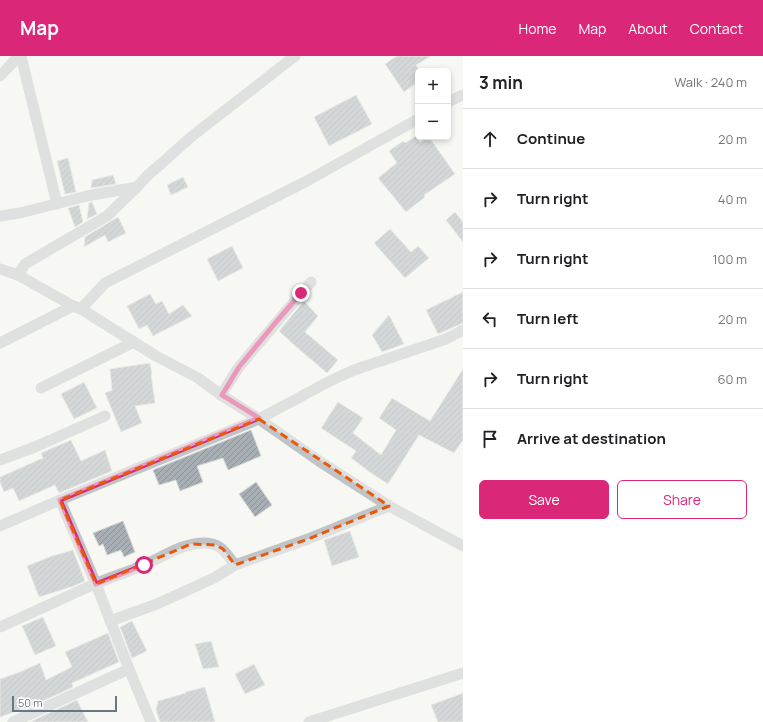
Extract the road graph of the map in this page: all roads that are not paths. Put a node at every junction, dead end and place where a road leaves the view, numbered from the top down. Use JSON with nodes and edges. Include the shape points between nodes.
{"nodes":[{"id":1,"x":20,"y":56,"type":"edge"},
{"id":2,"x":295,"y":56,"type":"edge"},
{"id":3,"x":0,"y":76,"type":"edge"},
{"id":4,"x":463,"y":95,"type":"edge"},
{"id":5,"x":451,"y":101,"type":"edge"},
{"id":6,"x":415,"y":121,"type":"edge"},
{"id":7,"x":137,"y":187,"type":"junction"},
{"id":8,"x":57,"y":204,"type":"junction"},
{"id":9,"x":0,"y":216,"type":"edge"},
{"id":10,"x":0,"y":269,"type":"edge"},
{"id":11,"x":18,"y":275,"type":"junction"},
{"id":12,"x":312,"y":282,"type":"dead end"},
{"id":13,"x":77,"y":307,"type":"junction"},
{"id":14,"x":463,"y":330,"type":"edge"},
{"id":15,"x":134,"y":342,"type":"junction"},
{"id":16,"x":0,"y":343,"type":"edge"},
{"id":17,"x":41,"y":388,"type":"dead end"},
{"id":18,"x":222,"y":395,"type":"junction"},
{"id":19,"x":105,"y":416,"type":"dead end"},
{"id":20,"x":259,"y":418,"type":"junction"},
{"id":21,"x":0,"y":460,"type":"edge"},
{"id":22,"x":60,"y":500,"type":"junction"},
{"id":23,"x":389,"y":506,"type":"junction"},
{"id":24,"x":0,"y":526,"type":"edge"},
{"id":25,"x":463,"y":546,"type":"edge"},
{"id":26,"x":235,"y":564,"type":"junction"},
{"id":27,"x":96,"y":584,"type":"junction"},
{"id":28,"x":110,"y":621,"type":"junction"},
{"id":29,"x":0,"y":627,"type":"edge"},
{"id":30,"x":129,"y":669,"type":"junction"},
{"id":31,"x":463,"y":673,"type":"edge"},
{"id":32,"x":13,"y":722,"type":"edge"},
{"id":33,"x":151,"y":722,"type":"edge"},
{"id":34,"x":309,"y":722,"type":"edge"}],
"edges":[{"from":1,"to":3,"type":"street"},
{"from":1,"to":8,"type":"street"},
{"from":2,"to":7,"type":"street","via":[[191,137]]},
{"from":4,"to":5,"type":"street"},
{"from":6,"to":13,"type":"street","via":[[305,182],[105,283]]},
{"from":7,"to":8,"type":"street"},
{"from":7,"to":11,"type":"street","via":[[107,216],[25,264]]},
{"from":8,"to":9,"type":"street"},
{"from":10,"to":11,"type":"street"},
{"from":11,"to":13,"type":"street"},
{"from":12,"to":18,"type":"street","via":[[239,367]]},
{"from":13,"to":15,"type":"street"},
{"from":13,"to":16,"type":"street"},
{"from":14,"to":20,"type":"street","via":[[446,340],[354,370]]},
{"from":15,"to":17,"type":"street"},
{"from":15,"to":18,"type":"street","via":[[198,378]]},
{"from":18,"to":20,"type":"street"},
{"from":19,"to":21,"type":"street"},
{"from":20,"to":22,"type":"street"},
{"from":20,"to":23,"type":"street"},
{"from":22,"to":24,"type":"street"},
{"from":22,"to":27,"type":"street"},
{"from":23,"to":25,"type":"street"},
{"from":23,"to":26,"type":"street","via":[[308,539]]},
{"from":26,"to":27,"type":"street","via":[[223,549],[216,545],[191,544]]},
{"from":26,"to":28,"type":"street","via":[[214,578],[157,604]]},
{"from":27,"to":28,"type":"street"},
{"from":27,"to":29,"type":"street"},
{"from":28,"to":30,"type":"street"},
{"from":30,"to":32,"type":"street"},
{"from":30,"to":33,"type":"street"},
{"from":31,"to":34,"type":"street"}]}
